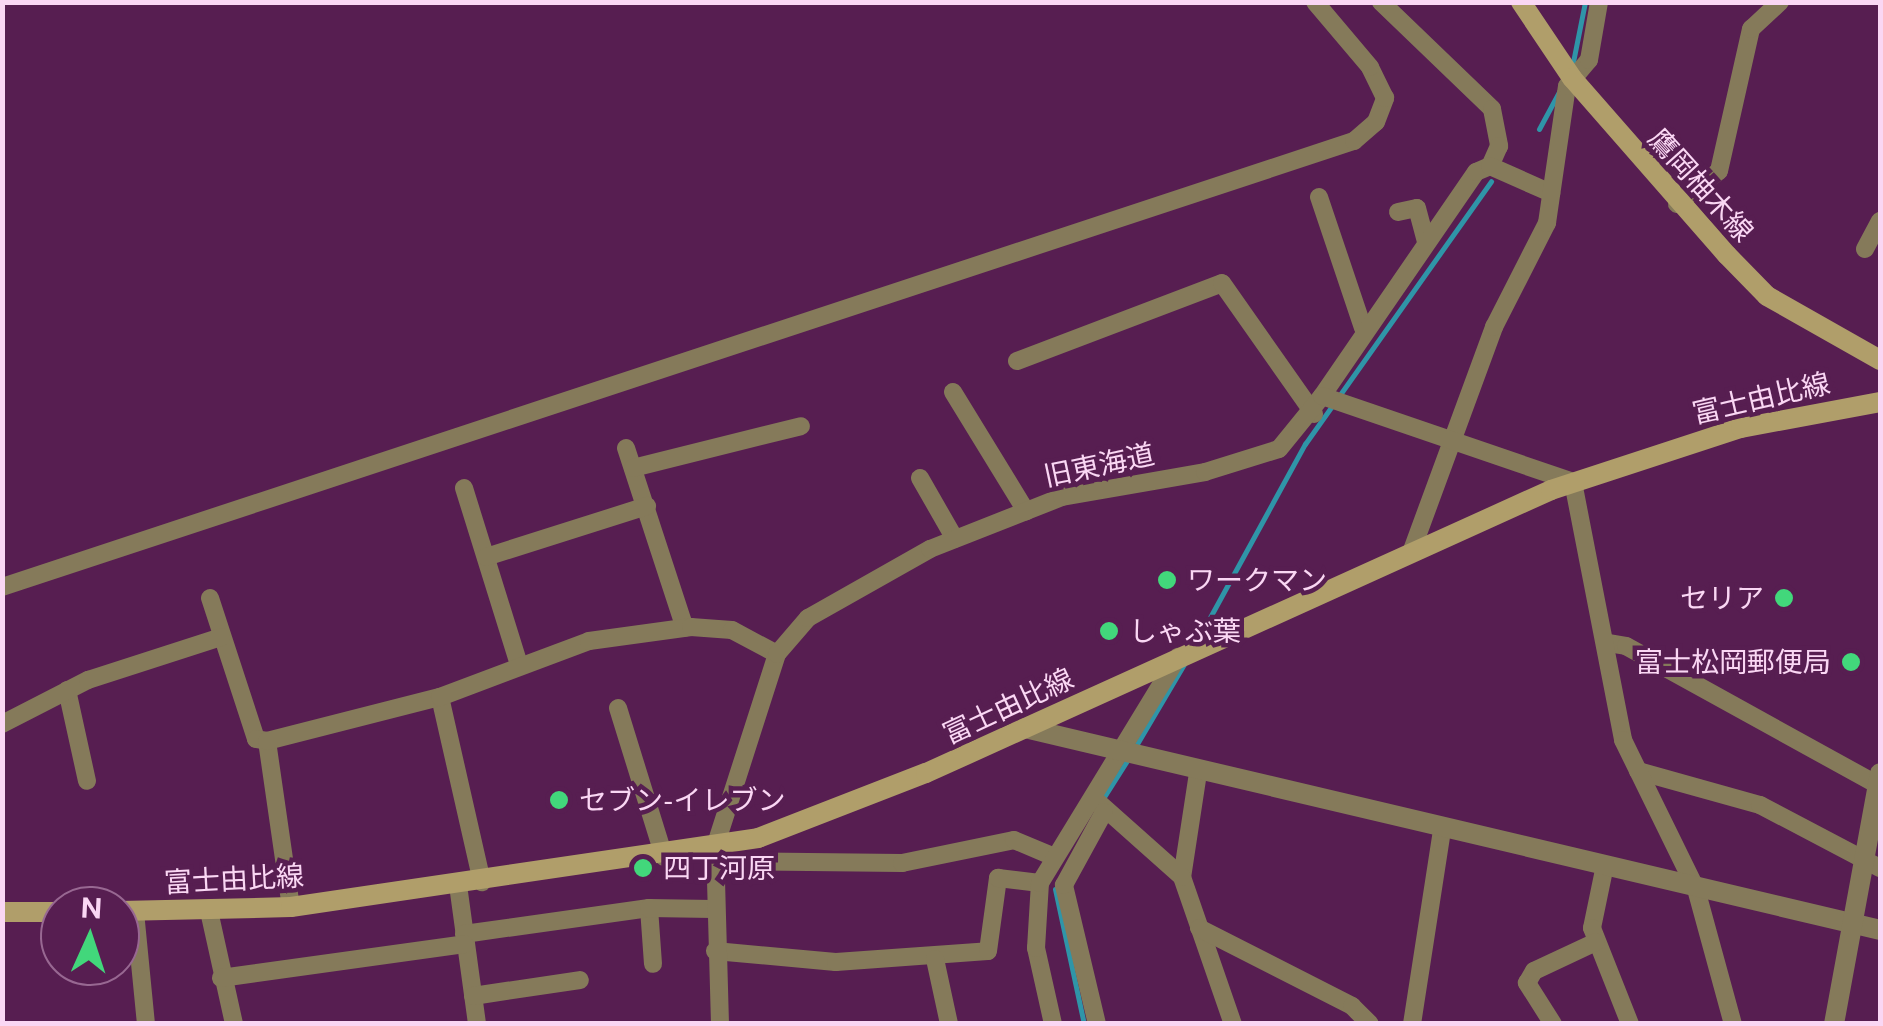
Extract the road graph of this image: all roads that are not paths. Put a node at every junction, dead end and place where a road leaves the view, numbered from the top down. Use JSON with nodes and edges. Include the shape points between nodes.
{"nodes":[{"id":1,"x":1314,"y":2,"type":"edge"},
{"id":2,"x":1381,"y":2,"type":"edge"},
{"id":3,"x":1521,"y":2,"type":"edge"},
{"id":4,"x":1598,"y":2,"type":"edge"},
{"id":5,"x":1780,"y":2,"type":"edge"},
{"id":6,"x":1572,"y":78,"type":"junction"},
{"id":7,"x":1490,"y":166,"type":"junction"},
{"id":8,"x":1551,"y":193,"type":"junction"},
{"id":9,"x":1319,"y":197,"type":"dead end"},
{"id":10,"x":1677,"y":204,"type":"junction"},
{"id":11,"x":1398,"y":212,"type":"dead end"},
{"id":12,"x":1880,"y":221,"type":"edge"},
{"id":13,"x":1426,"y":242,"type":"junction"},
{"id":14,"x":1865,"y":249,"type":"dead end"},
{"id":15,"x":1363,"y":328,"type":"junction"},
{"id":16,"x":1880,"y":360,"type":"edge"},
{"id":17,"x":1018,"y":361,"type":"dead end"},
{"id":18,"x":953,"y":392,"type":"dead end"},
{"id":19,"x":1322,"y":396,"type":"junction"},
{"id":20,"x":1880,"y":402,"type":"edge"},
{"id":21,"x":1314,"y":414,"type":"junction"},
{"id":22,"x":802,"y":426,"type":"dead end"},
{"id":23,"x":1451,"y":438,"type":"junction"},
{"id":24,"x":626,"y":448,"type":"dead end"},
{"id":25,"x":633,"y":468,"type":"junction"},
{"id":26,"x":920,"y":478,"type":"dead end"},
{"id":27,"x":1573,"y":482,"type":"junction"},
{"id":28,"x":464,"y":488,"type":"dead end"},
{"id":29,"x":646,"y":506,"type":"junction"},
{"id":30,"x":1026,"y":511,"type":"junction"},
{"id":31,"x":955,"y":540,"type":"junction"},
{"id":32,"x":1412,"y":550,"type":"junction"},
{"id":33,"x":486,"y":557,"type":"junction"},
{"id":34,"x":2,"y":586,"type":"edge"},
{"id":35,"x":210,"y":598,"type":"dead end"},
{"id":36,"x":685,"y":628,"type":"junction"},
{"id":37,"x":221,"y":637,"type":"junction"},
{"id":38,"x":1608,"y":643,"type":"junction"},
{"id":39,"x":777,"y":654,"type":"junction"},
{"id":40,"x":1178,"y":657,"type":"junction"},
{"id":41,"x":519,"y":665,"type":"junction"},
{"id":42,"x":67,"y":690,"type":"junction"},
{"id":43,"x":440,"y":697,"type":"junction"},
{"id":44,"x":618,"y":708,"type":"dead end"},
{"id":45,"x":2,"y":724,"type":"edge"},
{"id":46,"x":1024,"y":728,"type":"junction"},
{"id":47,"x":267,"y":741,"type":"junction"},
{"id":48,"x":1120,"y":754,"type":"junction"},
{"id":49,"x":1638,"y":771,"type":"junction"},
{"id":50,"x":1198,"y":774,"type":"junction"},
{"id":51,"x":1879,"y":779,"type":"edge"},
{"id":52,"x":87,"y":780,"type":"dead end"},
{"id":53,"x":1094,"y":794,"type":"junction"},
{"id":54,"x":1104,"y":812,"type":"junction"},
{"id":55,"x":1442,"y":831,"type":"junction"},
{"id":56,"x":715,"y":854,"type":"junction"},
{"id":57,"x":1052,"y":856,"type":"junction"},
{"id":58,"x":664,"y":857,"type":"junction"},
{"id":59,"x":1872,"y":863,"type":"edge"},
{"id":60,"x":1604,"y":870,"type":"junction"},
{"id":61,"x":1182,"y":877,"type":"junction"},
{"id":62,"x":482,"y":882,"type":"junction"},
{"id":63,"x":1040,"y":883,"type":"junction"},
{"id":64,"x":458,"y":885,"type":"junction"},
{"id":65,"x":1696,"y":889,"type":"junction"},
{"id":66,"x":292,"y":906,"type":"junction"},
{"id":67,"x":648,"y":908,"type":"junction"},
{"id":68,"x":714,"y":909,"type":"junction"},
{"id":69,"x":209,"y":911,"type":"junction"},
{"id":70,"x":2,"y":912,"type":"edge"},
{"id":71,"x":40,"y":912,"type":"edge"},
{"id":72,"x":140,"y":912,"type":"edge"},
{"id":73,"x":1852,"y":923,"type":"junction"},
{"id":74,"x":1198,"y":928,"type":"junction"},
{"id":75,"x":1880,"y":930,"type":"edge"},
{"id":76,"x":464,"y":939,"type":"junction"},
{"id":77,"x":1596,"y":942,"type":"junction"},
{"id":78,"x":716,"y":951,"type":"junction"},
{"id":79,"x":935,"y":959,"type":"junction"},
{"id":80,"x":654,"y":964,"type":"dead end"},
{"id":81,"x":221,"y":978,"type":"junction"},
{"id":82,"x":580,"y":980,"type":"dead end"},
{"id":83,"x":140,"y":986,"type":"edge"},
{"id":84,"x":474,"y":996,"type":"junction"},
{"id":85,"x":1352,"y":1006,"type":"junction"},
{"id":86,"x":146,"y":1024,"type":"edge"},
{"id":87,"x":234,"y":1024,"type":"edge"},
{"id":88,"x":477,"y":1024,"type":"edge"},
{"id":89,"x":720,"y":1024,"type":"edge"},
{"id":90,"x":949,"y":1024,"type":"edge"},
{"id":91,"x":1053,"y":1024,"type":"edge"},
{"id":92,"x":1098,"y":1024,"type":"edge"},
{"id":93,"x":1232,"y":1024,"type":"edge"},
{"id":94,"x":1340,"y":1024,"type":"edge"},
{"id":95,"x":1370,"y":1024,"type":"edge"},
{"id":96,"x":1412,"y":1024,"type":"edge"},
{"id":97,"x":1553,"y":1024,"type":"edge"},
{"id":98,"x":1630,"y":1024,"type":"edge"},
{"id":99,"x":1733,"y":1024,"type":"edge"},
{"id":100,"x":1834,"y":1024,"type":"edge"}],
"edges":[{"from":1,"to":34,"type":"street","via":[[1370,67],[1385,98],[1376,122],[1354,141]]},
{"from":2,"to":7,"type":"street","via":[[1492,109],[1500,146]]},
{"from":3,"to":6,"type":"main road","name":"鷹岡柚木線"},
{"from":4,"to":6,"type":"street","via":[[1589,60]]},
{"from":5,"to":10,"type":"street","via":[[1751,29],[1719,171]]},
{"from":6,"to":8,"type":"street"},
{"from":6,"to":10,"type":"main road","name":"鷹岡柚木線"},
{"from":7,"to":8,"type":"street"},
{"from":7,"to":13,"type":"street","name":"旧東海道","via":[[1476,172]]},
{"from":8,"to":23,"type":"street","via":[[1547,223]]},
{"from":9,"to":15,"type":"street"},
{"from":10,"to":16,"type":"main road","name":"鷹岡柚木線","via":[[1767,296]]},
{"from":11,"to":13,"type":"street","via":[[1417,208]]},
{"from":12,"to":14,"type":"street"},
{"from":13,"to":15,"type":"street","name":"旧東海道"},
{"from":15,"to":19,"type":"street","name":"旧東海道"},
{"from":17,"to":21,"type":"street","via":[[1222,283]]},
{"from":18,"to":30,"type":"street"},
{"from":19,"to":21,"type":"street","name":"旧東海道"},
{"from":19,"to":23,"type":"street"},
{"from":20,"to":27,"type":"main road","name":"富士由比線","via":[[1741,428]]},
{"from":21,"to":30,"type":"street","name":"旧東海道","via":[[1279,449]]},
{"from":22,"to":25,"type":"street"},
{"from":23,"to":27,"type":"street"},
{"from":23,"to":32,"type":"street"},
{"from":24,"to":25,"type":"street"},
{"from":25,"to":29,"type":"street"},
{"from":26,"to":31,"type":"street"},
{"from":27,"to":32,"type":"main road","name":"富士由比線"},
{"from":27,"to":38,"type":"street"},
{"from":28,"to":33,"type":"street"},
{"from":29,"to":33,"type":"street"},
{"from":29,"to":36,"type":"street"},
{"from":30,"to":31,"type":"street","name":"旧東海道"},
{"from":31,"to":39,"type":"street","name":"旧東海道","via":[[808,618]]},
{"from":32,"to":40,"type":"main road","name":"富士由比線"},
{"from":33,"to":41,"type":"street"},
{"from":35,"to":37,"type":"street"},
{"from":36,"to":39,"type":"street","via":[[732,630]]},
{"from":36,"to":41,"type":"street","via":[[590,640]]},
{"from":37,"to":42,"type":"street"},
{"from":37,"to":47,"type":"street","via":[[256,739]]},
{"from":38,"to":49,"type":"street","via":[[1623,740]]},
{"from":38,"to":51,"type":"street"},
{"from":39,"to":56,"type":"street","name":"旧東海道"},
{"from":40,"to":46,"type":"main road","name":"富士由比線"},
{"from":40,"to":48,"type":"street"},
{"from":41,"to":43,"type":"street"},
{"from":42,"to":45,"type":"street"},
{"from":42,"to":52,"type":"street"},
{"from":43,"to":47,"type":"street"},
{"from":43,"to":62,"type":"street"},
{"from":44,"to":58,"type":"street"},
{"from":46,"to":48,"type":"street"},
{"from":46,"to":56,"type":"main road","name":"富士由比線","via":[[807,822]]},
{"from":47,"to":66,"type":"street"},
{"from":48,"to":50,"type":"street"},
{"from":48,"to":53,"type":"street"},
{"from":49,"to":59,"type":"street","via":[[1760,806]]},
{"from":49,"to":65,"type":"street"},
{"from":50,"to":55,"type":"street"},
{"from":50,"to":61,"type":"street"},
{"from":51,"to":59,"type":"street"},
{"from":53,"to":54,"type":"street"},
{"from":53,"to":57,"type":"street"},
{"from":54,"to":61,"type":"street"},
{"from":54,"to":92,"type":"street","via":[[1064,885]]},
{"from":55,"to":60,"type":"street"},
{"from":55,"to":96,"type":"street"},
{"from":56,"to":57,"type":"street","via":[[902,864],[1014,840]]},
{"from":56,"to":58,"type":"main road","name":"富士由比線"},
{"from":56,"to":68,"type":"street","name":"旧東海道"},
{"from":57,"to":63,"type":"street"},
{"from":58,"to":62,"type":"main road","name":"富士由比線"},
{"from":59,"to":73,"type":"street"},
{"from":60,"to":65,"type":"street"},
{"from":60,"to":77,"type":"street"},
{"from":61,"to":74,"type":"street"},
{"from":62,"to":64,"type":"main road","name":"富士由比線"},
{"from":63,"to":79,"type":"street","via":[[998,878],[988,951]]},
{"from":63,"to":91,"type":"street","via":[[1036,948]]},
{"from":64,"to":66,"type":"main road","name":"富士由比線"},
{"from":64,"to":76,"type":"street"},
{"from":65,"to":73,"type":"street"},
{"from":65,"to":99,"type":"street"},
{"from":66,"to":69,"type":"main road","name":"富士由比線"},
{"from":67,"to":68,"type":"street"},
{"from":67,"to":76,"type":"street"},
{"from":67,"to":80,"type":"street"},
{"from":68,"to":78,"type":"street","name":"旧東海道"},
{"from":69,"to":72,"type":"main road","name":"富士由比線"},
{"from":69,"to":81,"type":"street"},
{"from":70,"to":71,"type":"main road"},
{"from":73,"to":75,"type":"street"},
{"from":73,"to":100,"type":"street"},
{"from":74,"to":85,"type":"street"},
{"from":74,"to":93,"type":"street"},
{"from":76,"to":81,"type":"street"},
{"from":76,"to":84,"type":"street"},
{"from":77,"to":97,"type":"street","via":[[1534,972],[1527,984]]},
{"from":77,"to":98,"type":"street"},
{"from":78,"to":79,"type":"street","via":[[836,962]]},
{"from":78,"to":89,"type":"street","name":"旧東海道"},
{"from":79,"to":90,"type":"street"},
{"from":81,"to":87,"type":"street"},
{"from":82,"to":84,"type":"street"},
{"from":83,"to":86,"type":"street"},
{"from":84,"to":88,"type":"street"},
{"from":85,"to":94,"type":"street"},
{"from":85,"to":95,"type":"street"}]}
